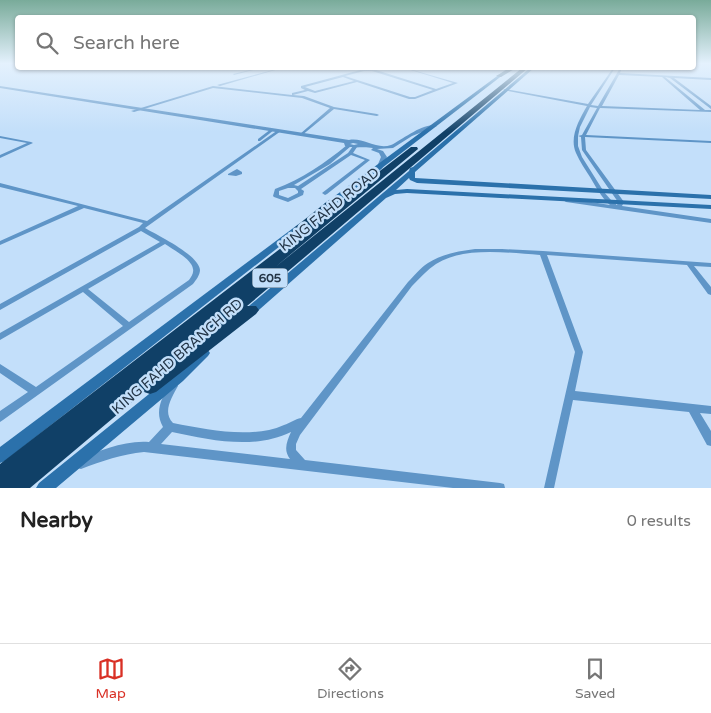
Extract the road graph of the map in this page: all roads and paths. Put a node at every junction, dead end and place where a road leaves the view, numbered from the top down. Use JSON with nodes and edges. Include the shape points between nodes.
{"nodes":[{"id":1,"x":213,"y":87,"type":"joint"},
{"id":2,"x":234,"y":87,"type":"edge"},
{"id":3,"x":303,"y":87,"type":"edge"},
{"id":4,"x":335,"y":87,"type":"edge"},
{"id":5,"x":376,"y":87,"type":"edge"},
{"id":6,"x":426,"y":87,"type":"edge"},
{"id":7,"x":445,"y":87,"type":"edge"},
{"id":8,"x":485,"y":87,"type":"edge"},
{"id":9,"x":494,"y":87,"type":"edge"},
{"id":10,"x":502,"y":87,"type":"edge"},
{"id":11,"x":510,"y":87,"type":"edge"},
{"id":12,"x":601,"y":87,"type":"edge"},
{"id":13,"x":609,"y":87,"type":"edge"},
{"id":14,"x":675,"y":87,"type":"edge"},
{"id":15,"x":683,"y":87,"type":"edge"},
{"id":16,"x":0,"y":88,"type":"edge"},
{"id":17,"x":308,"y":90,"type":"junction"},
{"id":18,"x":436,"y":90,"type":"junction"},
{"id":19,"x":506,"y":90,"type":"junction"},
{"id":20,"x":292,"y":94,"type":"junction"},
{"id":21,"x":287,"y":95,"type":"junction"},
{"id":22,"x":491,"y":96,"type":"junction"},
{"id":23,"x":590,"y":104,"type":"junction"},
{"id":24,"x":598,"y":105,"type":"junction"},
{"id":25,"x":333,"y":108,"type":"junction"},
{"id":26,"x":700,"y":108,"type":"junction"},
{"id":27,"x":711,"y":109,"type":"edge"},
{"id":28,"x":135,"y":110,"type":"junction"},
{"id":29,"x":704,"y":111,"type":"junction"},
{"id":30,"x":377,"y":115,"type":"dead end"},
{"id":31,"x":434,"y":126,"type":"junction"},
{"id":32,"x":273,"y":132,"type":"junction"},
{"id":33,"x":575,"y":134,"type":"junction"},
{"id":34,"x":301,"y":135,"type":"junction"},
{"id":35,"x":583,"y":135,"type":"junction"},
{"id":36,"x":0,"y":137,"type":"edge"},
{"id":37,"x":711,"y":140,"type":"edge"},
{"id":38,"x":352,"y":147,"type":"junction"},
{"id":39,"x":438,"y":148,"type":"junction"},
{"id":40,"x":0,"y":157,"type":"edge"},
{"id":41,"x":334,"y":158,"type":"junction"},
{"id":42,"x":340,"y":160,"type":"junction"},
{"id":43,"x":221,"y":169,"type":"junction"},
{"id":44,"x":379,"y":169,"type":"junction"},
{"id":45,"x":412,"y":169,"type":"junction"},
{"id":46,"x":233,"y":172,"type":"dead end"},
{"id":47,"x":316,"y":173,"type":"junction"},
{"id":48,"x":0,"y":185,"type":"edge"},
{"id":49,"x":289,"y":186,"type":"junction"},
{"id":50,"x":299,"y":188,"type":"junction"},
{"id":51,"x":600,"y":191,"type":"junction"},
{"id":52,"x":615,"y":192,"type":"junction"},
{"id":53,"x":329,"y":198,"type":"junction"},
{"id":54,"x":380,"y":198,"type":"junction"},
{"id":55,"x":711,"y":198,"type":"edge"},
{"id":56,"x":562,"y":200,"type":"junction"},
{"id":57,"x":607,"y":202,"type":"junction"},
{"id":58,"x":620,"y":205,"type":"junction"},
{"id":59,"x":83,"y":206,"type":"junction"},
{"id":60,"x":711,"y":207,"type":"edge"},
{"id":61,"x":711,"y":221,"type":"edge"},
{"id":62,"x":144,"y":224,"type":"junction"},
{"id":63,"x":164,"y":242,"type":"junction"},
{"id":64,"x":0,"y":243,"type":"edge"},
{"id":65,"x":543,"y":253,"type":"junction"},
{"id":66,"x":689,"y":264,"type":"junction"},
{"id":67,"x":711,"y":266,"type":"edge"},
{"id":68,"x":83,"y":289,"type":"junction"},
{"id":69,"x":711,"y":292,"type":"edge"},
{"id":70,"x":0,"y":307,"type":"edge"},
{"id":71,"x":251,"y":310,"type":"junction"},
{"id":72,"x":128,"y":326,"type":"junction"},
{"id":73,"x":0,"y":337,"type":"edge"},
{"id":74,"x":0,"y":368,"type":"edge"},
{"id":75,"x":179,"y":377,"type":"junction"},
{"id":76,"x":36,"y":392,"type":"junction"},
{"id":77,"x":569,"y":395,"type":"junction"},
{"id":78,"x":692,"y":408,"type":"junction"},
{"id":79,"x":711,"y":410,"type":"edge"},
{"id":80,"x":0,"y":416,"type":"edge"},
{"id":81,"x":303,"y":420,"type":"junction"},
{"id":82,"x":170,"y":427,"type":"junction"},
{"id":83,"x":711,"y":441,"type":"edge"},
{"id":84,"x":151,"y":448,"type":"junction"},
{"id":85,"x":30,"y":454,"type":"junction"},
{"id":86,"x":0,"y":456,"type":"edge"},
{"id":87,"x":303,"y":466,"type":"junction"},
{"id":88,"x":62,"y":473,"type":"junction"},
{"id":89,"x":0,"y":478,"type":"edge"},
{"id":90,"x":14,"y":488,"type":"edge"},
{"id":91,"x":44,"y":488,"type":"edge"},
{"id":92,"x":500,"y":488,"type":"edge"},
{"id":93,"x":549,"y":488,"type":"edge"}],
"edges":[{"from":1,"to":21,"type":"street"},
{"from":1,"to":28,"type":"street"},
{"from":2,"to":20,"type":"street"},
{"from":3,"to":17,"type":"street"},
{"from":4,"to":17,"type":"street","via":[[315,92]]},
{"from":5,"to":18,"type":"street","via":[[410,98]]},
{"from":6,"to":18,"type":"street"},
{"from":7,"to":18,"type":"street"},
{"from":8,"to":31,"type":"main road","name":"KING FAHD BRANCH RD"},
{"from":9,"to":85,"type":"highway","name":"KING FAHD ROAD","number":"605"},
{"from":10,"to":22,"type":"highway","name":"KING FAHD ROAD","number":"605"},
{"from":11,"to":19,"type":"main road","name":"KING FAHD BRANCH RD"},
{"from":12,"to":23,"type":"street"},
{"from":13,"to":24,"type":"street"},
{"from":14,"to":26,"type":"street"},
{"from":15,"to":27,"type":"street"},
{"from":16,"to":28,"type":"street"},
{"from":17,"to":20,"type":"street"},
{"from":19,"to":23,"type":"street"},
{"from":19,"to":39,"type":"main road","name":"KING FAHD BRANCH RD"},
{"from":20,"to":21,"type":"street"},
{"from":21,"to":25,"type":"street"},
{"from":22,"to":39,"type":"highway"},
{"from":22,"to":90,"type":"highway","name":"KING FAHD ROAD","number":"605"},
{"from":23,"to":24,"type":"street"},
{"from":23,"to":33,"type":"street"},
{"from":24,"to":26,"type":"street"},
{"from":24,"to":29,"type":"street"},
{"from":24,"to":35,"type":"street"},
{"from":25,"to":30,"type":"street"},
{"from":25,"to":34,"type":"street"},
{"from":26,"to":27,"type":"street"},
{"from":26,"to":29,"type":"street"},
{"from":27,"to":29,"type":"street"},
{"from":28,"to":32,"type":"street"},
{"from":31,"to":38,"type":"street","via":[[391,147]]},
{"from":31,"to":44,"type":"main road","name":"KING FAHD BRANCH RD"},
{"from":32,"to":34,"type":"street"},
{"from":32,"to":38,"type":"street"},
{"from":32,"to":43,"type":"street"},
{"from":33,"to":35,"type":"street"},
{"from":33,"to":51,"type":"street","via":[[581,160]]},
{"from":34,"to":38,"type":"street"},
{"from":35,"to":37,"type":"street"},
{"from":35,"to":52,"type":"street","via":[[584,150]]},
{"from":36,"to":40,"type":"street","via":[[31,143]]},
{"from":38,"to":41,"type":"street"},
{"from":38,"to":42,"type":"street"},
{"from":38,"to":44,"type":"street","via":[[382,152],[384,157]]},
{"from":38,"to":53,"type":"street","via":[[368,160]]},
{"from":39,"to":45,"type":"main road","name":"KING FAHD BRANCH RD"},
{"from":41,"to":42,"type":"street"},
{"from":41,"to":47,"type":"street"},
{"from":42,"to":47,"type":"street"},
{"from":43,"to":46,"type":"street"},
{"from":43,"to":62,"type":"street"},
{"from":44,"to":53,"type":"main road","name":"KING FAHD BRANCH RD"},
{"from":45,"to":51,"type":"main road","via":[[412,179],[417,181]]},
{"from":45,"to":54,"type":"main road","name":"KING FAHD BRANCH RD"},
{"from":47,"to":49,"type":"street"},
{"from":47,"to":50,"type":"street"},
{"from":48,"to":59,"type":"street"},
{"from":49,"to":50,"type":"street"},
{"from":49,"to":50,"type":"street","via":[[277,190],[276,196],[294,198],[300,194]]},
{"from":51,"to":52,"type":"main road"},
{"from":51,"to":57,"type":"street"},
{"from":52,"to":55,"type":"main road"},
{"from":52,"to":58,"type":"street"},
{"from":53,"to":85,"type":"highway"},
{"from":53,"to":86,"type":"main road","name":"KING FAHD BRANCH RD"},
{"from":54,"to":56,"type":"main road","via":[[407,191]]},
{"from":54,"to":71,"type":"main road","name":"KING FAHD BRANCH RD"},
{"from":56,"to":57,"type":"main road"},
{"from":56,"to":58,"type":"street"},
{"from":57,"to":58,"type":"main road"},
{"from":58,"to":60,"type":"main road"},
{"from":58,"to":61,"type":"street"},
{"from":59,"to":62,"type":"street"},
{"from":59,"to":64,"type":"street"},
{"from":62,"to":63,"type":"street"},
{"from":62,"to":70,"type":"street"},
{"from":63,"to":68,"type":"street"},
{"from":63,"to":72,"type":"street","via":[[189,257],[197,273],[191,282]]},
{"from":65,"to":66,"type":"street"},
{"from":65,"to":77,"type":"street","via":[[578,352]]},
{"from":65,"to":81,"type":"street","via":[[477,251],[436,261],[410,284]]},
{"from":66,"to":67,"type":"street"},
{"from":66,"to":69,"type":"street"},
{"from":68,"to":72,"type":"street"},
{"from":68,"to":73,"type":"street"},
{"from":71,"to":75,"type":"main road","name":"KING FAHD BRANCH RD"},
{"from":71,"to":90,"type":"highway"},
{"from":72,"to":76,"type":"street"},
{"from":74,"to":76,"type":"street"},
{"from":75,"to":82,"type":"street","via":[[168,394],[162,416]]},
{"from":75,"to":88,"type":"main road","name":"KING FAHD BRANCH RD"},
{"from":76,"to":80,"type":"street"},
{"from":77,"to":78,"type":"street"},
{"from":77,"to":93,"type":"street"},
{"from":78,"to":79,"type":"street"},
{"from":78,"to":83,"type":"street"},
{"from":81,"to":82,"type":"street","via":[[276,434],[247,438]]},
{"from":81,"to":87,"type":"street","via":[[291,444],[291,452]]},
{"from":82,"to":84,"type":"street"},
{"from":84,"to":87,"type":"street"},
{"from":84,"to":88,"type":"street","via":[[112,451]]},
{"from":85,"to":89,"type":"highway","name":"KING FAHD ROAD","number":"605"},
{"from":87,"to":92,"type":"street"},
{"from":88,"to":91,"type":"main road","name":"KING FAHD BRANCH RD"}]}
